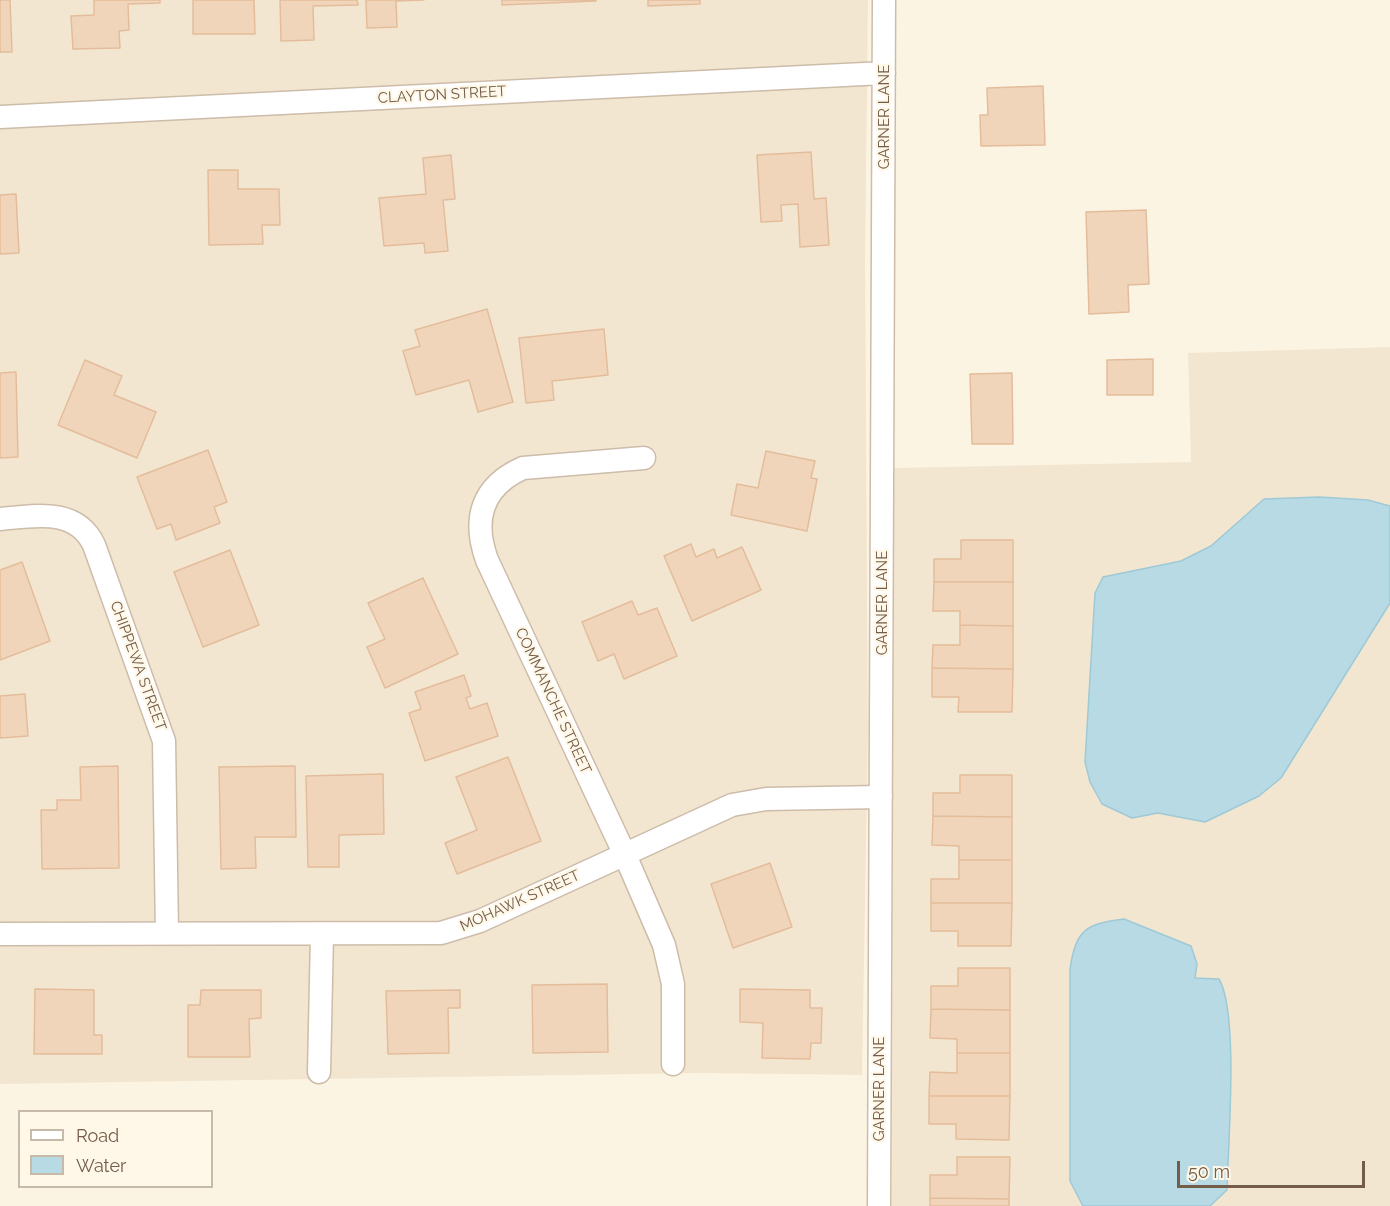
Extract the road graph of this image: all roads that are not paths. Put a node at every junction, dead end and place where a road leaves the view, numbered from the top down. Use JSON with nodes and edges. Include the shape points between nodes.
{"nodes":[{"id":1,"x":884,"y":0,"type":"edge"},
{"id":2,"x":884,"y":73,"type":"junction"},
{"id":3,"x":0,"y":117,"type":"edge"},
{"id":4,"x":644,"y":458,"type":"dead end"},
{"id":5,"x":0,"y":519,"type":"edge"},
{"id":6,"x":881,"y":797,"type":"junction"},
{"id":7,"x":625,"y":855,"type":"junction"},
{"id":8,"x":167,"y":933,"type":"junction"},
{"id":9,"x":0,"y":934,"type":"edge"},
{"id":10,"x":322,"y":934,"type":"junction"},
{"id":11,"x":673,"y":1064,"type":"dead end"},
{"id":12,"x":319,"y":1072,"type":"dead end"},
{"id":13,"x":879,"y":1206,"type":"edge"}],
"edges":[{"from":1,"to":2,"type":"street","name":"GARNER LANE"},
{"from":2,"to":3,"type":"street","name":"CLAYTON STREET"},
{"from":2,"to":6,"type":"street","name":"GARNER LANE"},
{"from":4,"to":7,"type":"street","name":"COMMANCHE STREET","via":[[524,468],[491,492],[479,528],[487,560]]},
{"from":5,"to":8,"type":"street","name":"CHIPPEWA STREET","via":[[71,519],[94,544],[164,741]]},
{"from":6,"to":7,"type":"street","name":"MOHAWK STREET","via":[[739,803]]},
{"from":6,"to":13,"type":"street","name":"GARNER LANE"},
{"from":7,"to":10,"type":"street","name":"MOHAWK STREET","via":[[458,930],[425,935]]},
{"from":7,"to":11,"type":"street","name":"COMMANCHE STREET","via":[[670,963]]},
{"from":8,"to":9,"type":"street","name":"MOHAWK STREET"},
{"from":8,"to":10,"type":"street","name":"MOHAWK STREET"},
{"from":10,"to":12,"type":"street"}]}
